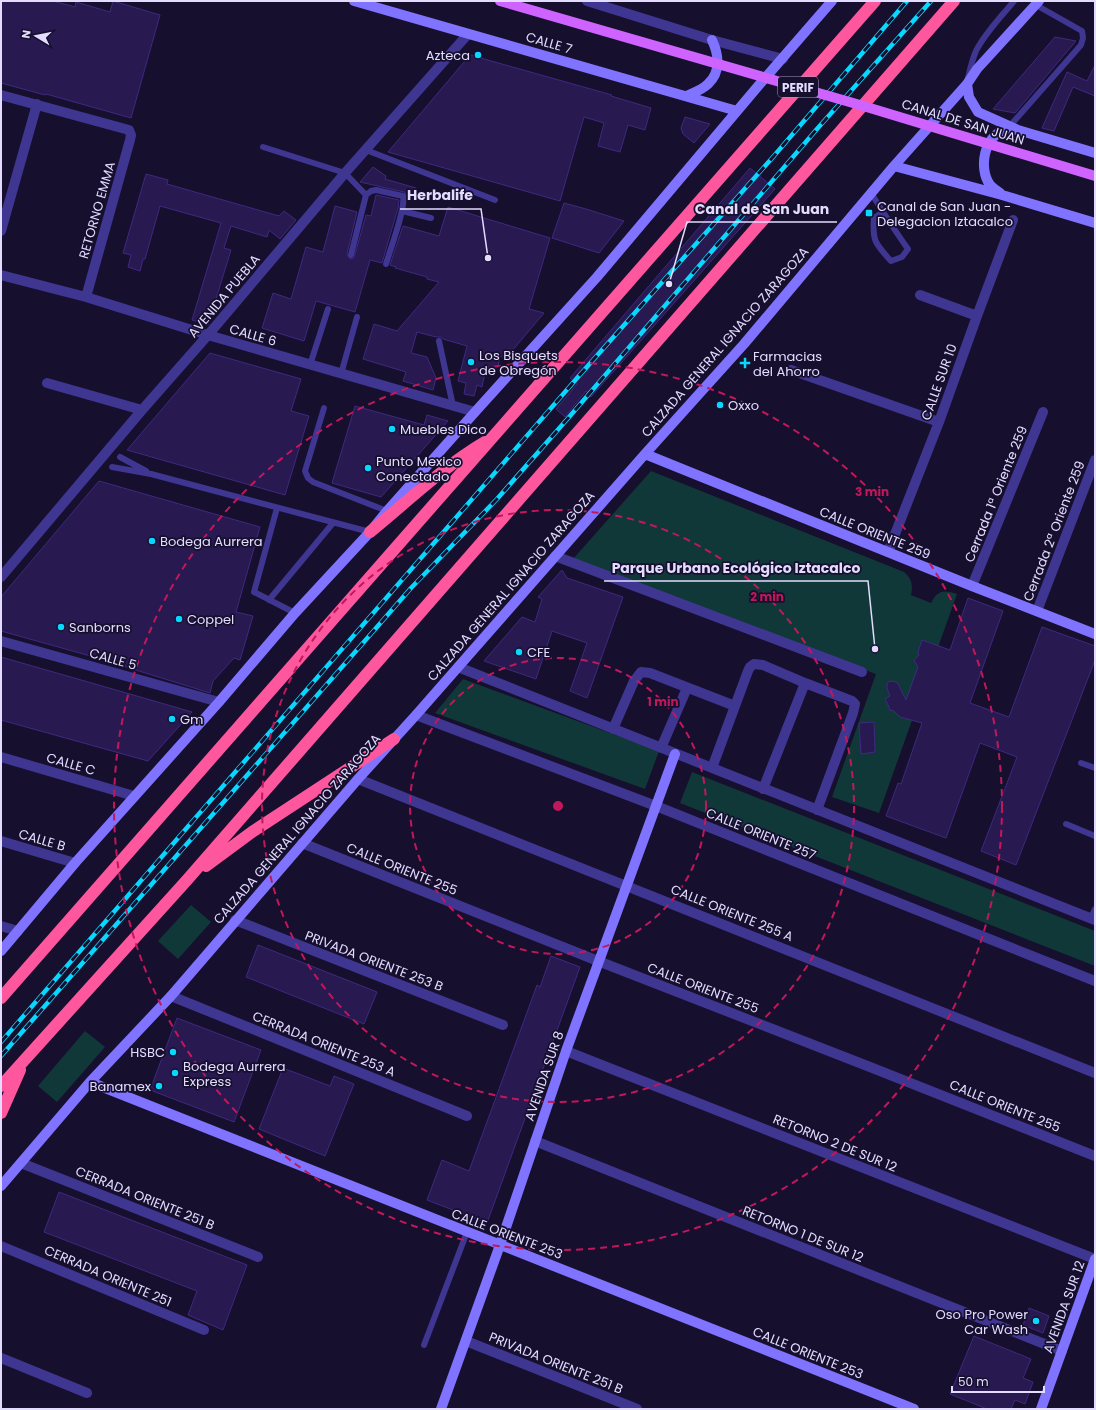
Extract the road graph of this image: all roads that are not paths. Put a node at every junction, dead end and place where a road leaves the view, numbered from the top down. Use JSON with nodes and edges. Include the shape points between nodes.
{"nodes":[{"id":1,"x":354,"y":1,"type":"edge"},
{"id":2,"x":500,"y":1,"type":"edge"},
{"id":3,"x":587,"y":1,"type":"edge"},
{"id":4,"x":875,"y":1,"type":"edge"},
{"id":5,"x":954,"y":1,"type":"edge"},
{"id":6,"x":1014,"y":1,"type":"edge"},
{"id":7,"x":829,"y":2,"type":"edge"},
{"id":8,"x":1037,"y":3,"type":"edge"},
{"id":9,"x":468,"y":34,"type":"junction"},
{"id":10,"x":712,"y":40,"type":"junction"},
{"id":11,"x":783,"y":59,"type":"junction"},
{"id":12,"x":967,"y":84,"type":"junction"},
{"id":13,"x":1,"y":95,"type":"edge"},
{"id":14,"x":686,"y":96,"type":"junction"},
{"id":15,"x":37,"y":104,"type":"junction"},
{"id":16,"x":738,"y":111,"type":"junction"},
{"id":17,"x":1013,"y":128,"type":"junction"},
{"id":18,"x":262,"y":147,"type":"dead end"},
{"id":19,"x":366,"y":150,"type":"junction"},
{"id":20,"x":1095,"y":154,"type":"edge"},
{"id":21,"x":894,"y":166,"type":"junction"},
{"id":22,"x":344,"y":173,"type":"junction"},
{"id":23,"x":1095,"y":176,"type":"edge"},
{"id":24,"x":871,"y":193,"type":"junction"},
{"id":25,"x":366,"y":195,"type":"junction"},
{"id":26,"x":1002,"y":195,"type":"junction"},
{"id":27,"x":495,"y":200,"type":"dead end"},
{"id":28,"x":402,"y":211,"type":"junction"},
{"id":29,"x":883,"y":212,"type":"junction"},
{"id":30,"x":431,"y":218,"type":"dead end"},
{"id":31,"x":1013,"y":220,"type":"dead end"},
{"id":32,"x":1095,"y":223,"type":"edge"},
{"id":33,"x":1,"y":230,"type":"edge"},
{"id":34,"x":351,"y":255,"type":"dead end"},
{"id":35,"x":386,"y":264,"type":"dead end"},
{"id":36,"x":1,"y":275,"type":"edge"},
{"id":37,"x":920,"y":295,"type":"dead end"},
{"id":38,"x":86,"y":297,"type":"junction"},
{"id":39,"x":328,"y":309,"type":"dead end"},
{"id":40,"x":977,"y":316,"type":"junction"},
{"id":41,"x":357,"y":317,"type":"dead end"},
{"id":42,"x":208,"y":335,"type":"junction"},
{"id":43,"x":438,"y":341,"type":"dead end"},
{"id":44,"x":310,"y":365,"type":"junction"},
{"id":45,"x":792,"y":370,"type":"dead end"},
{"id":46,"x":340,"y":374,"type":"junction"},
{"id":47,"x":46,"y":383,"type":"dead end"},
{"id":48,"x":453,"y":406,"type":"junction"},
{"id":49,"x":324,"y":408,"type":"dead end"},
{"id":50,"x":142,"y":410,"type":"junction"},
{"id":51,"x":475,"y":412,"type":"junction"},
{"id":52,"x":1043,"y":412,"type":"dead end"},
{"id":53,"x":939,"y":422,"type":"junction"},
{"id":54,"x":495,"y":436,"type":"junction"},
{"id":55,"x":645,"y":454,"type":"junction"},
{"id":56,"x":120,"y":457,"type":"dead end"},
{"id":57,"x":1095,"y":460,"type":"edge"},
{"id":58,"x":112,"y":467,"type":"dead end"},
{"id":59,"x":151,"y":474,"type":"junction"},
{"id":60,"x":277,"y":508,"type":"junction"},
{"id":61,"x":387,"y":511,"type":"junction"},
{"id":62,"x":333,"y":523,"type":"junction"},
{"id":63,"x":370,"y":532,"type":"junction"},
{"id":64,"x":888,"y":552,"type":"junction"},
{"id":65,"x":555,"y":556,"type":"junction"},
{"id":66,"x":1,"y":577,"type":"edge"},
{"id":67,"x":972,"y":586,"type":"junction"},
{"id":68,"x":269,"y":600,"type":"junction"},
{"id":69,"x":1037,"y":611,"type":"junction"},
{"id":70,"x":294,"y":613,"type":"junction"},
{"id":71,"x":1095,"y":634,"type":"edge"},
{"id":72,"x":1,"y":641,"type":"edge"},
{"id":73,"x":458,"y":667,"type":"junction"},
{"id":74,"x":862,"y":672,"type":"dead end"},
{"id":75,"x":805,"y":683,"type":"junction"},
{"id":76,"x":687,"y":688,"type":"junction"},
{"id":77,"x":219,"y":702,"type":"junction"},
{"id":78,"x":735,"y":706,"type":"junction"},
{"id":79,"x":416,"y":715,"type":"junction"},
{"id":80,"x":613,"y":729,"type":"junction"},
{"id":81,"x":394,"y":739,"type":"junction"},
{"id":82,"x":661,"y":748,"type":"junction"},
{"id":83,"x":675,"y":754,"type":"junction"},
{"id":84,"x":1,"y":757,"type":"edge"},
{"id":85,"x":1081,"y":763,"type":"dead end"},
{"id":86,"x":712,"y":768,"type":"junction"},
{"id":87,"x":1095,"y":768,"type":"edge"},
{"id":88,"x":358,"y":778,"type":"junction"},
{"id":89,"x":763,"y":789,"type":"junction"},
{"id":90,"x":134,"y":796,"type":"junction"},
{"id":91,"x":656,"y":806,"type":"junction"},
{"id":92,"x":817,"y":810,"type":"junction"},
{"id":93,"x":1066,"y":824,"type":"dead end"},
{"id":94,"x":1095,"y":836,"type":"edge"},
{"id":95,"x":1,"y":841,"type":"edge"},
{"id":96,"x":302,"y":843,"type":"junction"},
{"id":97,"x":75,"y":863,"type":"junction"},
{"id":98,"x":187,"y":880,"type":"junction"},
{"id":99,"x":627,"y":885,"type":"junction"},
{"id":100,"x":1094,"y":916,"type":"edge"},
{"id":101,"x":235,"y":920,"type":"junction"},
{"id":102,"x":1,"y":926,"type":"edge"},
{"id":103,"x":18,"y":931,"type":"junction"},
{"id":104,"x":1,"y":951,"type":"edge"},
{"id":105,"x":598,"y":961,"type":"junction"},
{"id":106,"x":1095,"y":980,"type":"edge"},
{"id":107,"x":171,"y":996,"type":"junction"},
{"id":108,"x":1,"y":998,"type":"edge"},
{"id":109,"x":502,"y":1025,"type":"dead end"},
{"id":110,"x":566,"y":1051,"type":"junction"},
{"id":111,"x":24,"y":1060,"type":"junction"},
{"id":112,"x":1095,"y":1073,"type":"edge"},
{"id":113,"x":90,"y":1082,"type":"junction"},
{"id":114,"x":1,"y":1086,"type":"edge"},
{"id":115,"x":1,"y":1113,"type":"edge"},
{"id":116,"x":467,"y":1116,"type":"dead end"},
{"id":117,"x":535,"y":1141,"type":"junction"},
{"id":118,"x":1095,"y":1156,"type":"edge"},
{"id":119,"x":21,"y":1163,"type":"junction"},
{"id":120,"x":1,"y":1186,"type":"edge"},
{"id":121,"x":466,"y":1232,"type":"junction"},
{"id":122,"x":500,"y":1245,"type":"junction"},
{"id":123,"x":1,"y":1246,"type":"edge"},
{"id":124,"x":258,"y":1257,"type":"dead end"},
{"id":125,"x":1095,"y":1259,"type":"edge"},
{"id":126,"x":204,"y":1330,"type":"dead end"},
{"id":127,"x":466,"y":1341,"type":"junction"},
{"id":128,"x":424,"y":1345,"type":"dead end"},
{"id":129,"x":1062,"y":1350,"type":"junction"},
{"id":130,"x":1,"y":1358,"type":"edge"},
{"id":131,"x":87,"y":1393,"type":"dead end"},
{"id":132,"x":441,"y":1409,"type":"edge"},
{"id":133,"x":637,"y":1409,"type":"edge"},
{"id":134,"x":914,"y":1409,"type":"edge"},
{"id":135,"x":1041,"y":1409,"type":"edge"}],
"edges":[{"from":1,"to":9,"type":"main road","name":"CALLE 7"},
{"from":2,"to":23,"type":"main road","name":"CANAL DE SAN JUAN","number":"PERIF","bridge":true},
{"from":3,"to":10,"type":"street"},
{"from":4,"to":54,"type":"highway"},
{"from":5,"to":98,"type":"highway"},
{"from":6,"to":12,"type":"lane","via":[[976,51]]},
{"from":7,"to":11,"type":"main road"},
{"from":8,"to":12,"type":"main road","name":"CALZADA GENERAL IGNACIO ZARAGOZA","via":[[977,69]]},
{"from":8,"to":17,"type":"lane","via":[[1082,31],[1083,38],[1081,45]]},
{"from":9,"to":14,"type":"main road","name":"CALLE 7"},
{"from":9,"to":19,"type":"street","name":"AVENIDA PUEBLA"},
{"from":10,"to":11,"type":"street"},
{"from":10,"to":14,"type":"main road","via":[[718,59],[714,77],[708,85]]},
{"from":11,"to":16,"type":"main road"},
{"from":12,"to":17,"type":"main road","name":"CANAL DE SAN JUAN","via":[[969,97],[978,112]]},
{"from":12,"to":21,"type":"main road","name":"CALZADA GENERAL IGNACIO ZARAGOZA"},
{"from":13,"to":15,"type":"street"},
{"from":14,"to":16,"type":"main road","name":"CALLE 7"},
{"from":15,"to":33,"type":"street"},
{"from":15,"to":38,"type":"street","name":"RETORNO EMMA","via":[[129,130],[131,135]]},
{"from":16,"to":51,"type":"main road","via":[[597,278]]},
{"from":17,"to":20,"type":"main road","name":"CANAL DE SAN JUAN"},
{"from":17,"to":26,"type":"main road","via":[[998,133],[992,138],[986,150],[986,175],[990,185]]},
{"from":18,"to":22,"type":"lane"},
{"from":19,"to":22,"type":"street","name":"AVENIDA PUEBLA"},
{"from":19,"to":27,"type":"lane"},
{"from":21,"to":24,"type":"main road","name":"CALZADA GENERAL IGNACIO ZARAGOZA"},
{"from":21,"to":26,"type":"main road"},
{"from":22,"to":25,"type":"lane"},
{"from":22,"to":42,"type":"street","name":"AVENIDA PUEBLA"},
{"from":24,"to":29,"type":"lane"},
{"from":24,"to":55,"type":"main road","name":"CALZADA GENERAL IGNACIO ZARAGOZA","via":[[744,344]]},
{"from":25,"to":28,"type":"lane","via":[[376,190],[403,196]]},
{"from":25,"to":34,"type":"lane"},
{"from":26,"to":32,"type":"main road"},
{"from":28,"to":30,"type":"lane"},
{"from":28,"to":35,"type":"lane"},
{"from":29,"to":29,"type":"lane","via":[[908,249],[902,257],[891,261],[875,242],[874,218]]},
{"from":31,"to":40,"type":"street","name":"CALLE SUR 10"},
{"from":36,"to":38,"type":"street","name":"CALLE 6"},
{"from":37,"to":40,"type":"street"},
{"from":38,"to":42,"type":"street","name":"CALLE 6"},
{"from":39,"to":44,"type":"lane"},
{"from":40,"to":53,"type":"street","name":"CALLE SUR 10"},
{"from":41,"to":46,"type":"lane"},
{"from":42,"to":44,"type":"street","name":"CALLE 6"},
{"from":42,"to":50,"type":"street","name":"AVENIDA PUEBLA"},
{"from":43,"to":48,"type":"lane"},
{"from":44,"to":46,"type":"street","name":"CALLE 6"},
{"from":45,"to":53,"type":"street"},
{"from":46,"to":48,"type":"street","name":"CALLE 6"},
{"from":47,"to":50,"type":"street"},
{"from":48,"to":51,"type":"street","name":"CALLE 6"},
{"from":49,"to":61,"type":"lane","via":[[305,471],[308,478]]},
{"from":50,"to":66,"type":"street","name":"AVENIDA PUEBLA"},
{"from":51,"to":61,"type":"main road"},
{"from":52,"to":67,"type":"street","name":"Cerrada 1ª Oriente 259"},
{"from":53,"to":64,"type":"street","name":"CALLE SUR 10"},
{"from":54,"to":63,"type":"highway","via":[[465,454],[435,477]]},
{"from":54,"to":108,"type":"highway"},
{"from":55,"to":64,"type":"main road","name":"CALLE ORIENTE 259"},
{"from":55,"to":65,"type":"main road","name":"CALZADA GENERAL IGNACIO ZARAGOZA"},
{"from":56,"to":59,"type":"lane"},
{"from":57,"to":69,"type":"street","name":"Cerrada 2ª Oriente 259"},
{"from":58,"to":59,"type":"lane"},
{"from":59,"to":60,"type":"lane"},
{"from":60,"to":62,"type":"lane"},
{"from":60,"to":68,"type":"lane","via":[[254,592]]},
{"from":61,"to":63,"type":"main road"},
{"from":62,"to":63,"type":"lane"},
{"from":62,"to":68,"type":"lane"},
{"from":63,"to":70,"type":"main road"},
{"from":64,"to":67,"type":"main road","name":"CALLE ORIENTE 259"},
{"from":65,"to":73,"type":"main road","name":"CALZADA GENERAL IGNACIO ZARAGOZA"},
{"from":65,"to":74,"type":"street"},
{"from":67,"to":69,"type":"main road","name":"CALLE ORIENTE 259"},
{"from":68,"to":70,"type":"lane"},
{"from":69,"to":71,"type":"main road","name":"CALLE ORIENTE 259"},
{"from":70,"to":77,"type":"main road"},
{"from":72,"to":77,"type":"street","name":"CALLE 5"},
{"from":73,"to":79,"type":"main road","name":"CALZADA GENERAL IGNACIO ZARAGOZA"},
{"from":73,"to":80,"type":"street"},
{"from":75,"to":78,"type":"street","via":[[763,665],[754,664],[748,672]]},
{"from":75,"to":89,"type":"street"},
{"from":75,"to":92,"type":"street","via":[[855,704]]},
{"from":76,"to":78,"type":"street"},
{"from":76,"to":80,"type":"street","via":[[650,673],[641,672],[634,681]]},
{"from":76,"to":82,"type":"street"},
{"from":77,"to":90,"type":"main road"},
{"from":78,"to":86,"type":"street"},
{"from":79,"to":81,"type":"main road","name":"CALZADA GENERAL IGNACIO ZARAGOZA"},
{"from":79,"to":91,"type":"street","name":"CALLE ORIENTE 257"},
{"from":80,"to":82,"type":"street"},
{"from":81,"to":88,"type":"main road","name":"CALZADA GENERAL IGNACIO ZARAGOZA"},
{"from":81,"to":98,"type":"highway","via":[[252,832]]},
{"from":82,"to":83,"type":"street"},
{"from":83,"to":86,"type":"street"},
{"from":83,"to":91,"type":"main road","name":"AVENIDA SUR 8"},
{"from":84,"to":90,"type":"street","name":"CALLE C"},
{"from":85,"to":87,"type":"lane"},
{"from":86,"to":89,"type":"street"},
{"from":88,"to":96,"type":"main road","name":"CALZADA GENERAL IGNACIO ZARAGOZA"},
{"from":88,"to":99,"type":"street","name":"CALLE ORIENTE 255 A"},
{"from":89,"to":92,"type":"street"},
{"from":90,"to":97,"type":"main road"},
{"from":91,"to":99,"type":"main road","name":"AVENIDA SUR 8"},
{"from":91,"to":106,"type":"street","name":"CALLE ORIENTE 257"},
{"from":92,"to":100,"type":"street"},
{"from":93,"to":94,"type":"lane"},
{"from":95,"to":97,"type":"street","name":"CALLE B"},
{"from":96,"to":101,"type":"main road","name":"CALZADA GENERAL IGNACIO ZARAGOZA"},
{"from":96,"to":105,"type":"street","name":"CALLE ORIENTE 255"},
{"from":97,"to":103,"type":"main road"},
{"from":98,"to":111,"type":"highway"},
{"from":99,"to":105,"type":"main road","name":"AVENIDA SUR 8"},
{"from":99,"to":112,"type":"street","name":"CALLE ORIENTE 255 A"},
{"from":101,"to":107,"type":"main road","name":"CALZADA GENERAL IGNACIO ZARAGOZA"},
{"from":101,"to":109,"type":"street","name":"PRIVADA ORIENTE 253 B"},
{"from":102,"to":103,"type":"street"},
{"from":103,"to":104,"type":"main road"},
{"from":105,"to":110,"type":"main road","name":"AVENIDA SUR 8"},
{"from":105,"to":118,"type":"street","name":"CALLE ORIENTE 255"},
{"from":107,"to":113,"type":"main road","name":"CALZADA GENERAL IGNACIO ZARAGOZA"},
{"from":107,"to":116,"type":"street","name":"CERRADA ORIENTE 253 A"},
{"from":110,"to":117,"type":"main road","name":"AVENIDA SUR 8"},
{"from":110,"to":125,"type":"street","name":"RETORNO 2 DE SUR 12"},
{"from":111,"to":114,"type":"highway"},
{"from":111,"to":115,"type":"highway"},
{"from":113,"to":119,"type":"main road","name":"CALZADA GENERAL IGNACIO ZARAGOZA"},
{"from":113,"to":121,"type":"main road","name":"CALLE ORIENTE 253"},
{"from":117,"to":122,"type":"main road","name":"AVENIDA SUR 8"},
{"from":117,"to":129,"type":"street","name":"RETORNO 1 DE SUR 12"},
{"from":119,"to":120,"type":"main road","name":"CALZADA GENERAL IGNACIO ZARAGOZA"},
{"from":119,"to":124,"type":"street","name":"CERRADA ORIENTE 251 B"},
{"from":121,"to":122,"type":"main road","name":"CALLE ORIENTE 253"},
{"from":121,"to":128,"type":"lane"},
{"from":122,"to":127,"type":"main road","name":"AVENIDA SUR 8"},
{"from":122,"to":134,"type":"main road","name":"CALLE ORIENTE 253"},
{"from":123,"to":126,"type":"street","name":"CERRADA ORIENTE 251"},
{"from":125,"to":129,"type":"main road","name":"AVENIDA SUR 12"},
{"from":127,"to":132,"type":"main road","name":"AVENIDA SUR 8"},
{"from":127,"to":133,"type":"street","name":"PRIVADA ORIENTE 251 B"},
{"from":129,"to":135,"type":"main road","name":"AVENIDA SUR 12"},
{"from":130,"to":131,"type":"street"}]}
